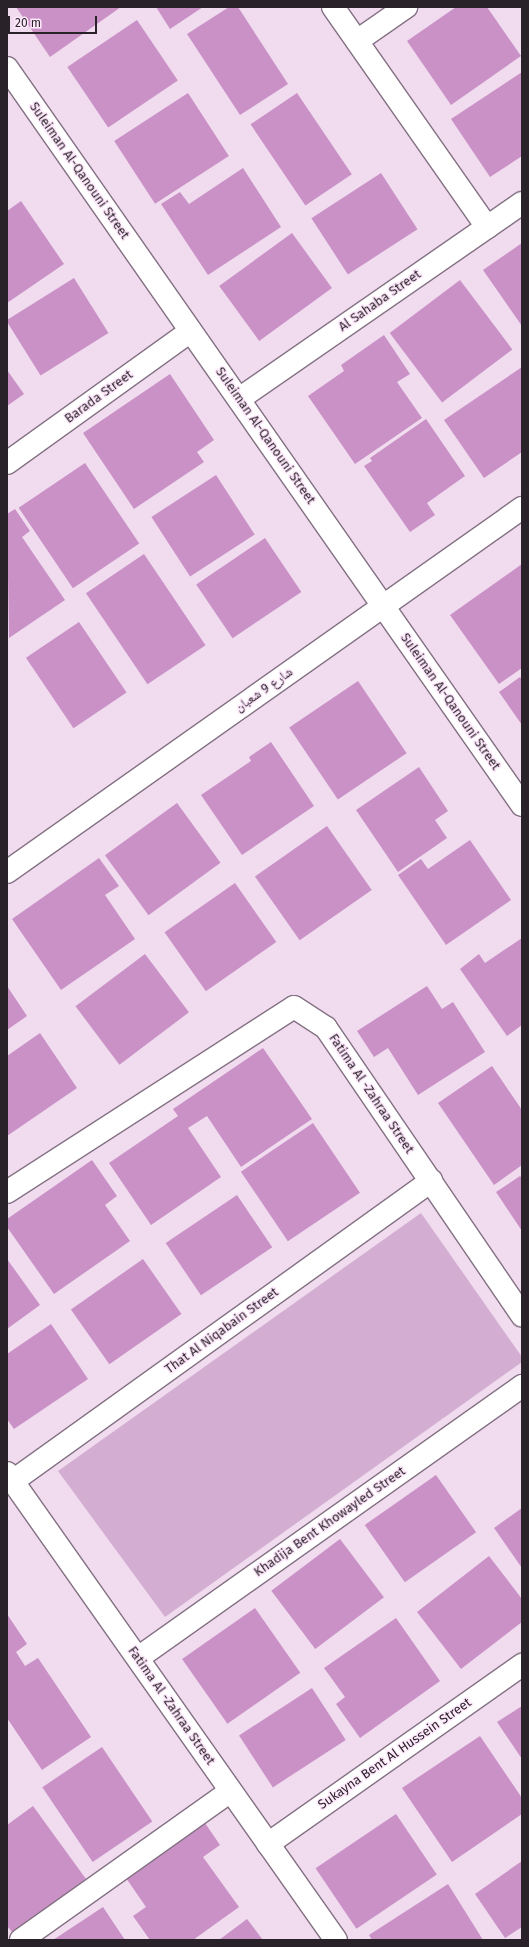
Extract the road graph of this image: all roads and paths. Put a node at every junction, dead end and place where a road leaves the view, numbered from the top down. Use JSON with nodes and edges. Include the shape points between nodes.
{"nodes":[{"id":1,"x":333,"y":7,"type":"edge"},
{"id":2,"x":406,"y":7,"type":"edge"},
{"id":3,"x":357,"y":41,"type":"junction"},
{"id":4,"x":7,"y":68,"type":"edge"},
{"id":5,"x":522,"y":203,"type":"edge"},
{"id":6,"x":487,"y":227,"type":"junction"},
{"id":7,"x":191,"y":331,"type":"junction"},
{"id":8,"x":239,"y":399,"type":"junction"},
{"id":9,"x":7,"y":463,"type":"edge"},
{"id":10,"x":522,"y":508,"type":"edge"},
{"id":11,"x":383,"y":606,"type":"junction"},
{"id":12,"x":522,"y":805,"type":"edge"},
{"id":13,"x":7,"y":872,"type":"edge"},
{"id":14,"x":431,"y":1182,"type":"junction"},
{"id":15,"x":7,"y":1192,"type":"edge"},
{"id":16,"x":522,"y":1315,"type":"edge"},
{"id":17,"x":522,"y":1386,"type":"edge"},
{"id":18,"x":10,"y":1477,"type":"edge"},
{"id":19,"x":138,"y":1658,"type":"junction"},
{"id":20,"x":522,"y":1665,"type":"edge"},
{"id":21,"x":231,"y":1791,"type":"junction"},
{"id":22,"x":268,"y":1844,"type":"junction"},
{"id":23,"x":21,"y":1940,"type":"edge"},
{"id":24,"x":336,"y":1940,"type":"edge"}],
"edges":[{"from":1,"to":3,"type":"street"},
{"from":2,"to":3,"type":"street"},
{"from":3,"to":6,"type":"street"},
{"from":4,"to":7,"type":"street","name":"Suleiman Al-Qanouni Street"},
{"from":5,"to":6,"type":"street","name":"Al Sahaba Street"},
{"from":6,"to":8,"type":"street","name":"Al Sahaba Street"},
{"from":7,"to":8,"type":"street","name":"Suleiman Al-Qanouni Street"},
{"from":7,"to":9,"type":"street","name":"Barada Street"},
{"from":8,"to":11,"type":"street","name":"Suleiman Al-Qanouni Street"},
{"from":10,"to":11,"type":"street","name":"شارع 9 شعبان"},
{"from":11,"to":12,"type":"street","name":"Suleiman Al-Qanouni Street"},
{"from":11,"to":13,"type":"street","name":"شارع 9 شعبان"},
{"from":14,"to":15,"type":"street","name":"Fatima Al -Zahraa Street","via":[[326,1028],[294,1007]]},
{"from":14,"to":16,"type":"street","name":"Fatima Al -Zahraa Street"},
{"from":14,"to":18,"type":"street","name":"That Al Niqabain Street"},
{"from":17,"to":19,"type":"street","name":"Khadija Bent Khowayled Street"},
{"from":18,"to":19,"type":"street","name":"Fatima Al -Zahraa Street"},
{"from":19,"to":21,"type":"street","name":"Fatima Al -Zahraa Street"},
{"from":20,"to":22,"type":"street","name":"Sukayna Bent Al Hussein Street"},
{"from":21,"to":22,"type":"street","name":"Fatima Al -Zahraa Street"},
{"from":21,"to":23,"type":"street"},
{"from":22,"to":24,"type":"street","name":"Fatima Al -Zahraa Street"}]}
